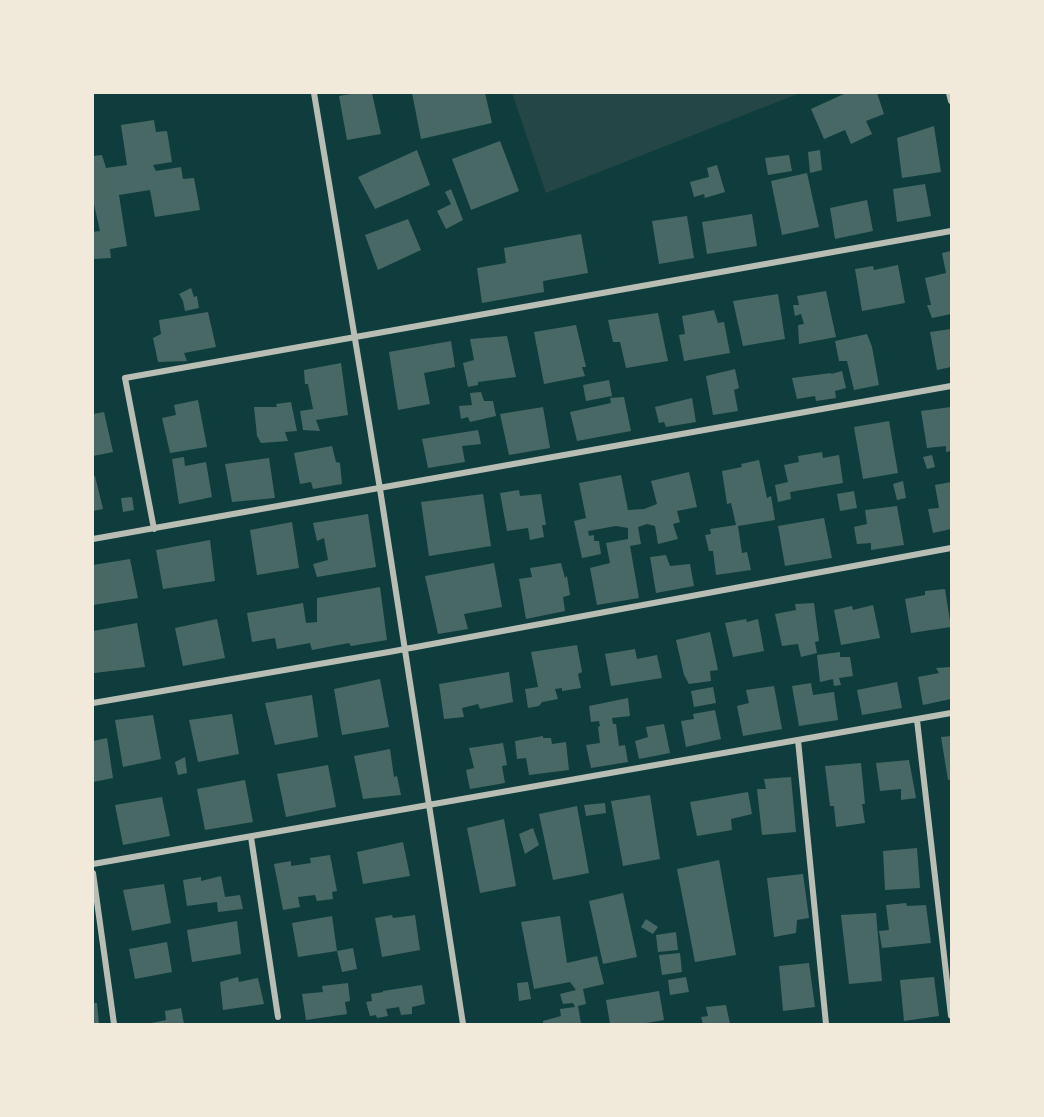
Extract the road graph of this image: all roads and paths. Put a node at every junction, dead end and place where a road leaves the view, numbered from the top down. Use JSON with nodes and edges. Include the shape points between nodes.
{"nodes":[{"id":1,"x":315,"y":93,"type":"edge"},
{"id":2,"x":949,"y":93,"type":"edge"},
{"id":3,"x":951,"y":101,"type":"edge"},
{"id":4,"x":951,"y":231,"type":"edge"},
{"id":5,"x":354,"y":338,"type":"junction"},
{"id":6,"x":951,"y":386,"type":"edge"},
{"id":7,"x":380,"y":489,"type":"junction"},
{"id":8,"x":154,"y":529,"type":"junction"},
{"id":9,"x":93,"y":539,"type":"edge"},
{"id":10,"x":951,"y":548,"type":"edge"},
{"id":11,"x":405,"y":649,"type":"junction"},
{"id":12,"x":93,"y":703,"type":"edge"},
{"id":13,"x":951,"y":713,"type":"edge"},
{"id":14,"x":917,"y":720,"type":"junction"},
{"id":15,"x":798,"y":740,"type":"junction"},
{"id":16,"x":430,"y":805,"type":"junction"},
{"id":17,"x":251,"y":837,"type":"junction"},
{"id":18,"x":93,"y":864,"type":"edge"},
{"id":19,"x":93,"y":873,"type":"edge"},
{"id":20,"x":951,"y":1016,"type":"edge"},
{"id":21,"x":278,"y":1017,"type":"dead end"},
{"id":22,"x":114,"y":1024,"type":"edge"},
{"id":23,"x":463,"y":1024,"type":"edge"},
{"id":24,"x":826,"y":1024,"type":"edge"}],
"edges":[{"from":1,"to":5,"type":"street"},
{"from":2,"to":3,"type":"street"},
{"from":4,"to":5,"type":"street"},
{"from":5,"to":7,"type":"street"},
{"from":5,"to":8,"type":"street","via":[[125,378]]},
{"from":6,"to":7,"type":"street"},
{"from":7,"to":8,"type":"street"},
{"from":7,"to":11,"type":"street"},
{"from":8,"to":9,"type":"street"},
{"from":10,"to":11,"type":"street"},
{"from":11,"to":12,"type":"street"},
{"from":11,"to":16,"type":"street"},
{"from":13,"to":14,"type":"street"},
{"from":14,"to":15,"type":"street"},
{"from":14,"to":20,"type":"street"},
{"from":15,"to":16,"type":"street"},
{"from":15,"to":24,"type":"street"},
{"from":16,"to":17,"type":"street"},
{"from":16,"to":23,"type":"street"},
{"from":17,"to":18,"type":"street"},
{"from":17,"to":21,"type":"street"},
{"from":19,"to":22,"type":"street"}]}
